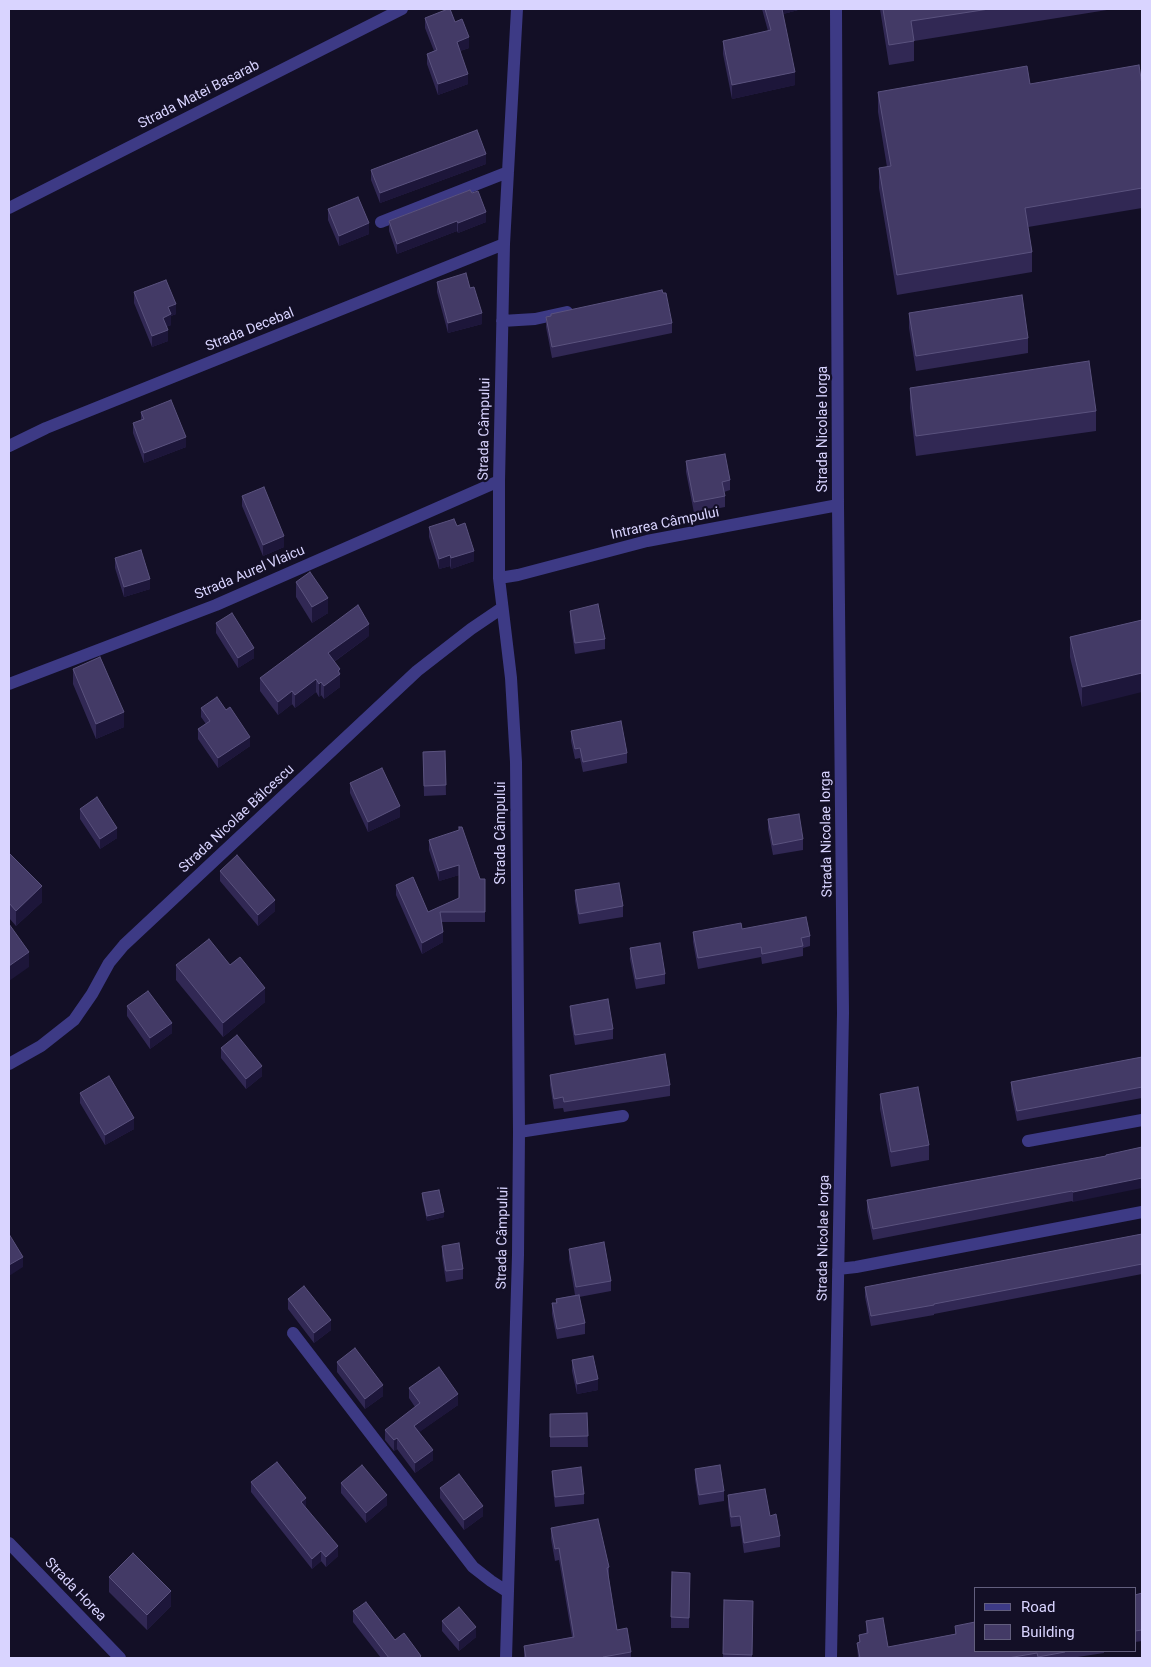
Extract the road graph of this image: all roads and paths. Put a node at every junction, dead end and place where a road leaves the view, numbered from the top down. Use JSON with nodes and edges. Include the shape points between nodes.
{"nodes":[{"id":1,"x":402,"y":9,"type":"edge"},
{"id":2,"x":517,"y":9,"type":"edge"},
{"id":3,"x":836,"y":9,"type":"edge"},
{"id":4,"x":508,"y":172,"type":"junction"},
{"id":5,"x":9,"y":208,"type":"edge"},
{"id":6,"x":381,"y":222,"type":"dead end"},
{"id":7,"x":504,"y":244,"type":"junction"},
{"id":8,"x":582,"y":309,"type":"edge"},
{"id":9,"x":502,"y":321,"type":"junction"},
{"id":10,"x":9,"y":446,"type":"edge"},
{"id":11,"x":499,"y":481,"type":"junction"},
{"id":12,"x":838,"y":505,"type":"junction"},
{"id":13,"x":499,"y":578,"type":"junction"},
{"id":14,"x":502,"y":608,"type":"junction"},
{"id":15,"x":9,"y":684,"type":"edge"},
{"id":16,"x":9,"y":1064,"type":"edge"},
{"id":17,"x":623,"y":1116,"type":"dead end"},
{"id":18,"x":1142,"y":1120,"type":"edge"},
{"id":19,"x":519,"y":1132,"type":"junction"},
{"id":20,"x":1028,"y":1141,"type":"dead end"},
{"id":21,"x":1142,"y":1212,"type":"edge"},
{"id":22,"x":838,"y":1269,"type":"junction"},
{"id":23,"x":293,"y":1333,"type":"dead end"},
{"id":24,"x":9,"y":1543,"type":"edge"},
{"id":25,"x":508,"y":1592,"type":"junction"},
{"id":26,"x":120,"y":1658,"type":"edge"},
{"id":27,"x":506,"y":1658,"type":"edge"},
{"id":28,"x":831,"y":1658,"type":"edge"}],
"edges":[{"from":1,"to":5,"type":"street","name":"Strada Matei Basarab"},
{"from":2,"to":4,"type":"street","name":"Strada Câmpului"},
{"from":3,"to":12,"type":"street","name":"Strada Nicolae Iorga"},
{"from":4,"to":6,"type":"street"},
{"from":4,"to":7,"type":"street","name":"Strada Câmpului"},
{"from":7,"to":9,"type":"street","name":"Strada Câmpului"},
{"from":7,"to":10,"type":"street","name":"Strada Decebal","via":[[46,428]]},
{"from":8,"to":9,"type":"street","via":[[535,319]]},
{"from":9,"to":11,"type":"street","name":"Strada Câmpului"},
{"from":11,"to":13,"type":"street","name":"Strada Câmpului"},
{"from":11,"to":15,"type":"street","name":"Strada Aurel Vlaicu","via":[[216,605]]},
{"from":12,"to":13,"type":"street","name":"Intrarea Câmpului","via":[[647,541]]},
{"from":12,"to":22,"type":"street","name":"Strada Nicolae Iorga","via":[[843,1013]]},
{"from":13,"to":14,"type":"street","name":"Strada Câmpului"},
{"from":14,"to":16,"type":"street","name":"Strada Nicolae Bălcescu","via":[[416,671],[124,945],[74,1020],[41,1046]]},
{"from":14,"to":19,"type":"street","name":"Strada Câmpului","via":[[511,678],[516,762]]},
{"from":17,"to":19,"type":"street"},
{"from":18,"to":20,"type":"street"},
{"from":19,"to":25,"type":"street","name":"Strada Câmpului"},
{"from":21,"to":22,"type":"street"},
{"from":22,"to":28,"type":"street","name":"Strada Nicolae Iorga"},
{"from":23,"to":25,"type":"street","via":[[472,1567]]},
{"from":24,"to":26,"type":"street","name":"Strada Horea"},
{"from":25,"to":27,"type":"street","name":"Strada Câmpului"}]}
